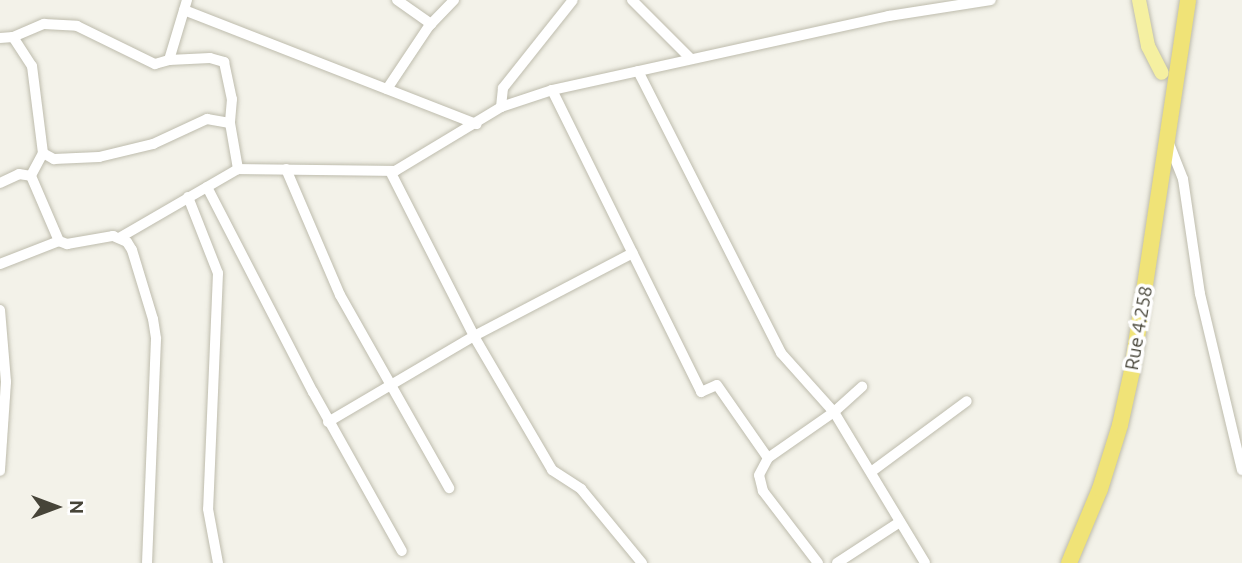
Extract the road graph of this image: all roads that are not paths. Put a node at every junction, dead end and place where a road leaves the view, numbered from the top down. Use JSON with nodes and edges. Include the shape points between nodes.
{"nodes":[{"id":1,"x":397,"y":0,"type":"edge"},
{"id":2,"x":454,"y":0,"type":"edge"},
{"id":3,"x":573,"y":0,"type":"edge"},
{"id":4,"x":632,"y":0,"type":"edge"},
{"id":5,"x":991,"y":0,"type":"edge"},
{"id":6,"x":1139,"y":0,"type":"edge"},
{"id":7,"x":1188,"y":0,"type":"edge"},
{"id":8,"x":185,"y":5,"type":"edge"},
{"id":9,"x":431,"y":24,"type":"junction"},
{"id":10,"x":13,"y":37,"type":"junction"},
{"id":11,"x":0,"y":38,"type":"edge"},
{"id":12,"x":690,"y":58,"type":"junction"},
{"id":13,"x":169,"y":60,"type":"junction"},
{"id":14,"x":638,"y":71,"type":"junction"},
{"id":15,"x":1162,"y":73,"type":"joint"},
{"id":16,"x":1176,"y":85,"type":"junction"},
{"id":17,"x":387,"y":89,"type":"junction"},
{"id":18,"x":552,"y":90,"type":"junction"},
{"id":19,"x":501,"y":107,"type":"junction"},
{"id":20,"x":230,"y":123,"type":"junction"},
{"id":21,"x":477,"y":124,"type":"junction"},
{"id":22,"x":1168,"y":141,"type":"junction"},
{"id":23,"x":43,"y":153,"type":"junction"},
{"id":24,"x":238,"y":169,"type":"junction"},
{"id":25,"x":286,"y":169,"type":"junction"},
{"id":26,"x":390,"y":171,"type":"junction"},
{"id":27,"x":31,"y":176,"type":"junction"},
{"id":28,"x":0,"y":183,"type":"edge"},
{"id":29,"x":207,"y":187,"type":"junction"},
{"id":30,"x":188,"y":197,"type":"junction"},
{"id":31,"x":119,"y":238,"type":"junction"},
{"id":32,"x":59,"y":241,"type":"junction"},
{"id":33,"x":633,"y":253,"type":"junction"},
{"id":34,"x":0,"y":264,"type":"edge"},
{"id":35,"x":0,"y":310,"type":"edge"},
{"id":36,"x":474,"y":336,"type":"junction"},
{"id":37,"x":391,"y":384,"type":"junction"},
{"id":38,"x":862,"y":387,"type":"dead end"},
{"id":39,"x":967,"y":401,"type":"dead end"},
{"id":40,"x":834,"y":412,"type":"junction"},
{"id":41,"x":329,"y":421,"type":"junction"},
{"id":42,"x":768,"y":458,"type":"junction"},
{"id":43,"x":1242,"y":470,"type":"edge"},
{"id":44,"x":0,"y":471,"type":"edge"},
{"id":45,"x":871,"y":472,"type":"junction"},
{"id":46,"x":449,"y":488,"type":"dead end"},
{"id":47,"x":900,"y":522,"type":"junction"},
{"id":48,"x":402,"y":551,"type":"dead end"},
{"id":49,"x":147,"y":563,"type":"edge"},
{"id":50,"x":218,"y":563,"type":"edge"},
{"id":51,"x":642,"y":563,"type":"edge"},
{"id":52,"x":818,"y":563,"type":"edge"},
{"id":53,"x":837,"y":563,"type":"edge"},
{"id":54,"x":925,"y":563,"type":"edge"},
{"id":55,"x":1069,"y":563,"type":"edge"}],
"edges":[{"from":1,"to":9,"type":"street"},
{"from":2,"to":9,"type":"street"},
{"from":3,"to":19,"type":"street","via":[[503,88]]},
{"from":4,"to":12,"type":"street"},
{"from":5,"to":12,"type":"street","via":[[889,16]]},
{"from":6,"to":15,"type":"main road","via":[[1148,46]]},
{"from":7,"to":16,"type":"highway","name":"Rue 4.258"},
{"from":8,"to":13,"type":"street"},
{"from":8,"to":17,"type":"street"},
{"from":9,"to":17,"type":"street"},
{"from":10,"to":11,"type":"street"},
{"from":10,"to":13,"type":"street","via":[[44,24],[76,26],[155,64]]},
{"from":10,"to":23,"type":"street","via":[[32,66]]},
{"from":12,"to":14,"type":"street"},
{"from":13,"to":20,"type":"street","via":[[224,62],[232,99]]},
{"from":14,"to":18,"type":"street"},
{"from":14,"to":40,"type":"street","via":[[780,353]]},
{"from":15,"to":16,"type":"street"},
{"from":16,"to":22,"type":"highway","name":"Rue 4.258"},
{"from":17,"to":21,"type":"street"},
{"from":18,"to":19,"type":"street"},
{"from":18,"to":33,"type":"street"},
{"from":19,"to":21,"type":"street"},
{"from":20,"to":23,"type":"street","via":[[207,118],[152,144],[99,157],[54,159]]},
{"from":20,"to":24,"type":"street"},
{"from":21,"to":26,"type":"street"},
{"from":22,"to":43,"type":"street","via":[[1183,179],[1200,294]]},
{"from":22,"to":55,"type":"highway","name":"Rue 4.258","via":[[1120,425]]},
{"from":23,"to":27,"type":"street"},
{"from":24,"to":25,"type":"street"},
{"from":24,"to":29,"type":"street"},
{"from":25,"to":26,"type":"street"},
{"from":25,"to":37,"type":"street","via":[[340,295]]},
{"from":26,"to":36,"type":"street"},
{"from":27,"to":28,"type":"street","via":[[19,174]]},
{"from":27,"to":32,"type":"street"},
{"from":29,"to":30,"type":"street"},
{"from":29,"to":41,"type":"street"},
{"from":30,"to":31,"type":"street"},
{"from":30,"to":50,"type":"street","via":[[218,272],[208,509]]},
{"from":31,"to":32,"type":"street"},
{"from":31,"to":49,"type":"street","via":[[132,250],[156,339]]},
{"from":32,"to":34,"type":"street"},
{"from":33,"to":36,"type":"street"},
{"from":33,"to":42,"type":"street","via":[[701,392],[718,385]]},
{"from":35,"to":44,"type":"street","via":[[6,382]]},
{"from":36,"to":37,"type":"street"},
{"from":36,"to":51,"type":"street","via":[[552,470],[581,489]]},
{"from":37,"to":41,"type":"street"},
{"from":37,"to":46,"type":"street"},
{"from":38,"to":40,"type":"street"},
{"from":39,"to":45,"type":"street"},
{"from":40,"to":42,"type":"street"},
{"from":40,"to":45,"type":"street"},
{"from":41,"to":48,"type":"street"},
{"from":42,"to":52,"type":"street","via":[[759,475],[763,491]]},
{"from":45,"to":47,"type":"street"},
{"from":47,"to":53,"type":"street"},
{"from":47,"to":54,"type":"street"}]}
